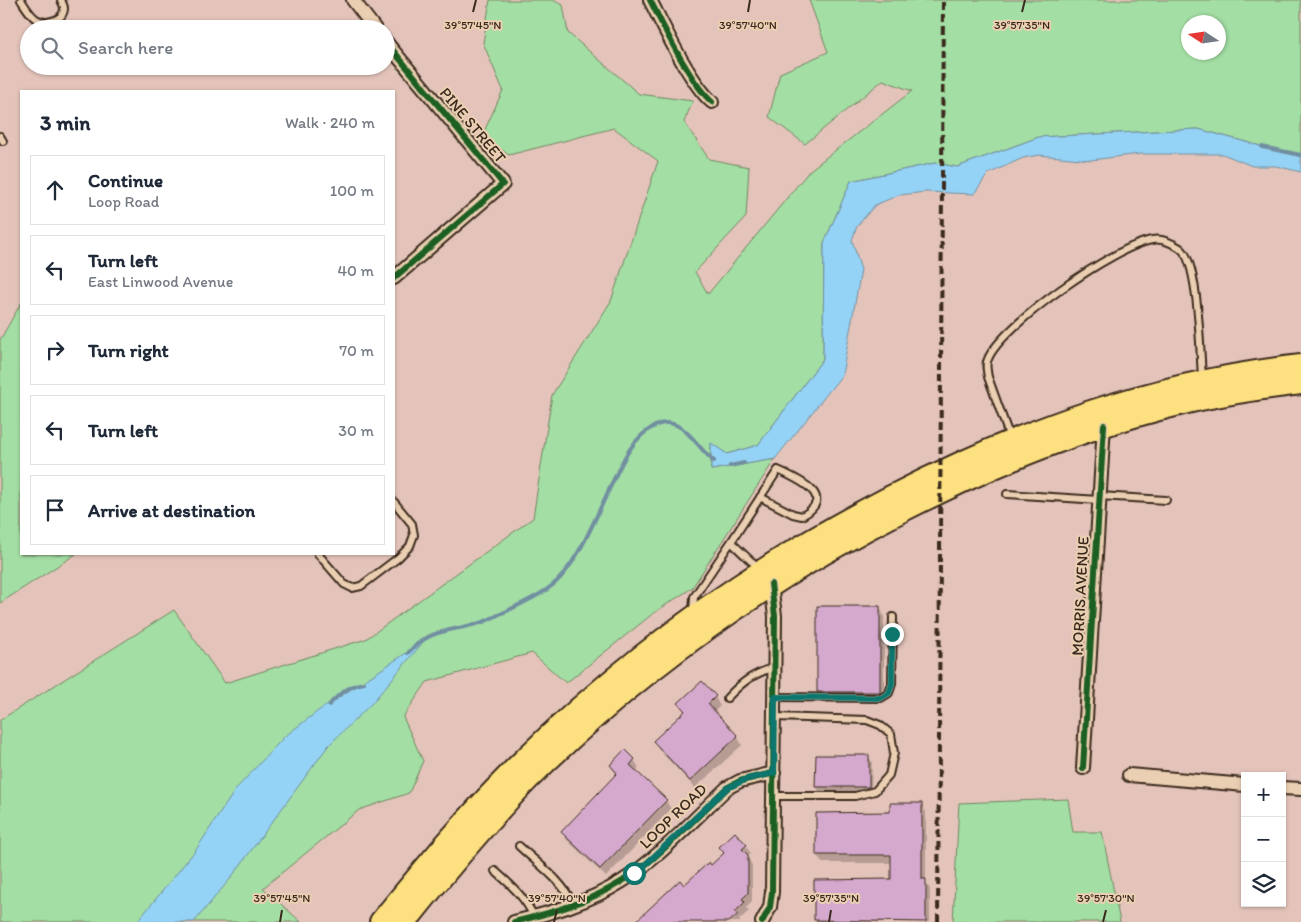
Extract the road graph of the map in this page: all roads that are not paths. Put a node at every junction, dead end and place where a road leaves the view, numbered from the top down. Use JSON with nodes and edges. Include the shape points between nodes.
{"nodes":[{"id":1,"x":21,"y":0,"type":"edge"},
{"id":2,"x":61,"y":0,"type":"edge"},
{"id":3,"x":353,"y":0,"type":"edge"},
{"id":4,"x":650,"y":0,"type":"edge"},
{"id":5,"x":39,"y":20,"type":"edge"},
{"id":6,"x":56,"y":20,"type":"edge"},
{"id":7,"x":368,"y":20,"type":"edge"},
{"id":8,"x":395,"y":53,"type":"edge"},
{"id":9,"x":712,"y":102,"type":"dead end"},
{"id":10,"x":395,"y":277,"type":"edge"},
{"id":11,"x":1301,"y":366,"type":"edge"},
{"id":12,"x":1202,"y":381,"type":"junction"},
{"id":13,"x":1301,"y":382,"type":"edge"},
{"id":14,"x":1104,"y":425,"type":"junction"},
{"id":15,"x":1010,"y":440,"type":"junction"},
{"id":16,"x":1007,"y":494,"type":"dead end"},
{"id":17,"x":760,"y":497,"type":"junction"},
{"id":18,"x":1099,"y":498,"type":"junction"},
{"id":19,"x":1166,"y":500,"type":"dead end"},
{"id":20,"x":395,"y":503,"type":"edge"},
{"id":21,"x":731,"y":542,"type":"junction"},
{"id":22,"x":319,"y":555,"type":"edge"},
{"id":23,"x":767,"y":577,"type":"junction"},
{"id":24,"x":693,"y":617,"type":"junction"},
{"id":25,"x":892,"y":617,"type":"dead end"},
{"id":26,"x":775,"y":667,"type":"junction"},
{"id":27,"x":775,"y":697,"type":"junction"},
{"id":28,"x":727,"y":698,"type":"dead end"},
{"id":29,"x":775,"y":718,"type":"junction"},
{"id":30,"x":1083,"y":768,"type":"dead end"},
{"id":31,"x":774,"y":773,"type":"junction"},
{"id":32,"x":1129,"y":775,"type":"dead end"},
{"id":33,"x":1241,"y":785,"type":"edge"},
{"id":34,"x":1286,"y":788,"type":"edge"},
{"id":35,"x":1301,"y":790,"type":"edge"},
{"id":36,"x":774,"y":796,"type":"junction"},
{"id":37,"x":519,"y":846,"type":"dead end"},
{"id":38,"x":495,"y":871,"type":"dead end"},
{"id":39,"x":573,"y":904,"type":"junction"},
{"id":40,"x":534,"y":917,"type":"junction"},
{"id":41,"x":381,"y":922,"type":"edge"},
{"id":42,"x":405,"y":922,"type":"edge"},
{"id":43,"x":514,"y":922,"type":"edge"},
{"id":44,"x":762,"y":922,"type":"edge"}],
"edges":[{"from":1,"to":5,"type":"lane"},
{"from":2,"to":6,"type":"lane","via":[[64,8]]},
{"from":3,"to":7,"type":"street"},
{"from":4,"to":9,"type":"street","via":[[690,73]]},
{"from":8,"to":10,"type":"street","name":"PINE STREET","via":[[503,184]]},
{"from":11,"to":12,"type":"highway"},
{"from":12,"to":15,"type":"highway","via":[[1091,411]]},
{"from":12,"to":15,"type":"lane","via":[[1195,285],[1190,264],[1183,249],[1169,241],[1152,240],[1124,250],[1074,279],[999,340],[987,359],[986,367]]},
{"from":13,"to":14,"type":"highway","via":[[1178,404]]},
{"from":14,"to":18,"type":"street","name":"MORRIS AVENUE"},
{"from":14,"to":23,"type":"highway","via":[[1018,455],[949,486]]},
{"from":15,"to":23,"type":"highway","via":[[930,477],[794,550]]},
{"from":16,"to":18,"type":"lane"},
{"from":17,"to":17,"type":"lane","via":[[778,470],[805,482],[815,495],[816,504],[813,510],[802,516]]},
{"from":17,"to":21,"type":"lane"},
{"from":18,"to":19,"type":"lane"},
{"from":18,"to":30,"type":"street","name":"MORRIS AVENUE"},
{"from":20,"to":22,"type":"lane","via":[[412,524],[414,535],[410,546],[361,586],[352,588],[344,584]]},
{"from":21,"to":23,"type":"lane"},
{"from":21,"to":24,"type":"lane","via":[[694,597]]},
{"from":23,"to":24,"type":"highway"},
{"from":23,"to":26,"type":"street","via":[[775,608]]},
{"from":23,"to":42,"type":"highway","via":[[722,617],[589,722],[527,780]]},
{"from":24,"to":41,"type":"highway","via":[[613,679],[520,764],[460,828]]},
{"from":25,"to":27,"type":"lane","via":[[892,684],[889,693],[881,698]]},
{"from":26,"to":27,"type":"street"},
{"from":26,"to":28,"type":"lane","via":[[742,682]]},
{"from":27,"to":29,"type":"street"},
{"from":29,"to":31,"type":"street"},
{"from":29,"to":36,"type":"lane","via":[[867,720],[891,734],[894,753],[889,775],[875,790],[856,796]]},
{"from":31,"to":36,"type":"street"},
{"from":31,"to":39,"type":"street","name":"LOOP ROAD","via":[[732,784],[646,864],[605,891]]},
{"from":32,"to":33,"type":"street"},
{"from":34,"to":35,"type":"street"},
{"from":36,"to":44,"type":"street","via":[[772,892],[770,907]]},
{"from":37,"to":39,"type":"lane","via":[[568,892]]},
{"from":38,"to":40,"type":"lane","via":[[521,895]]},
{"from":39,"to":40,"type":"street","name":"LOOP ROAD"},
{"from":40,"to":43,"type":"street","name":"LOOP ROAD"}]}
